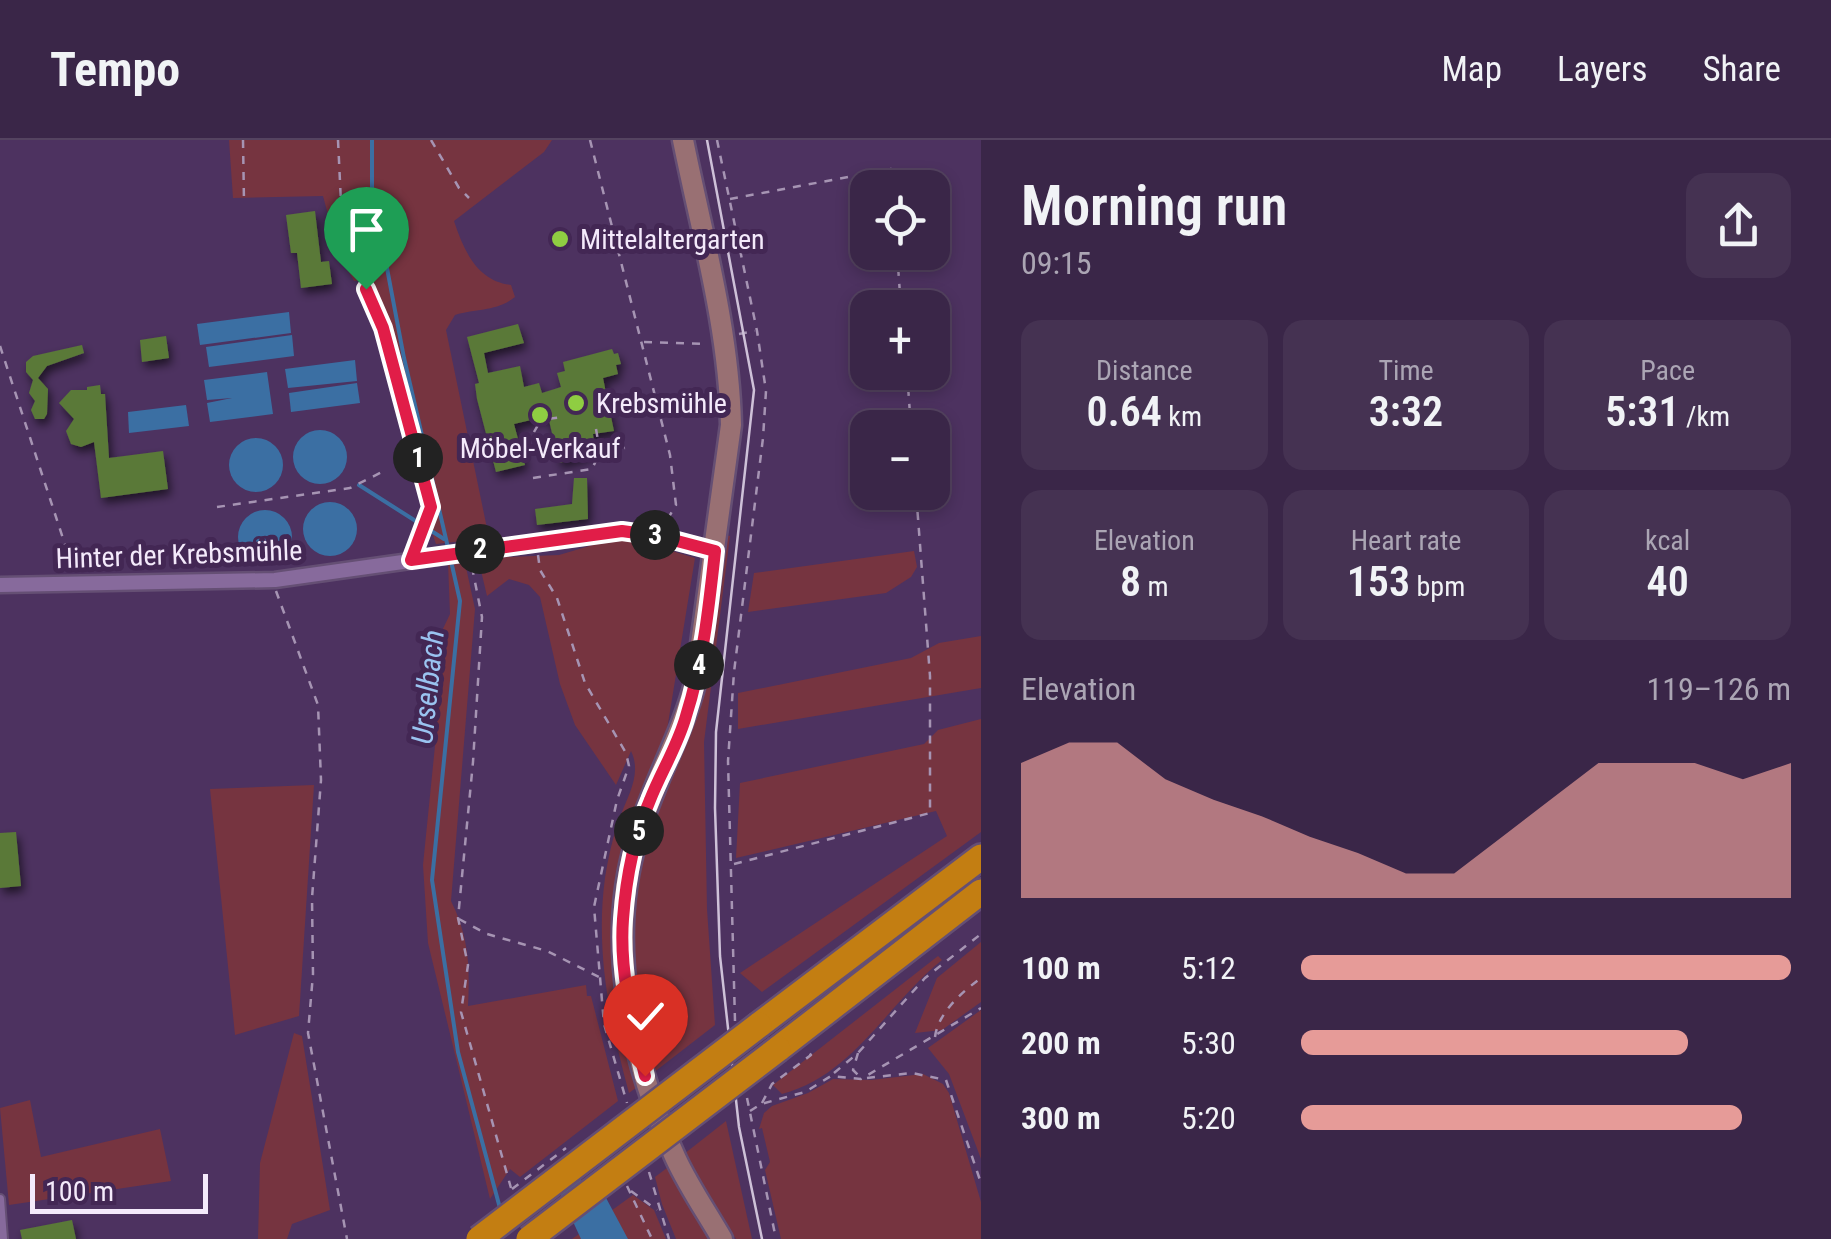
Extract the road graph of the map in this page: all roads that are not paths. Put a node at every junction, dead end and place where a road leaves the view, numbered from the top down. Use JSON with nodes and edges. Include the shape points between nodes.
{"nodes":[{"id":1,"x":683,"y":140,"type":"edge"},
{"id":2,"x":715,"y":551,"type":"junction"},
{"id":3,"x":0,"y":585,"type":"edge"},
{"id":4,"x":981,"y":857,"type":"edge"},
{"id":5,"x":981,"y":892,"type":"edge"},
{"id":6,"x":0,"y":1199,"type":"edge"},
{"id":7,"x":4,"y":1239,"type":"edge"},
{"id":8,"x":479,"y":1239,"type":"edge"},
{"id":9,"x":529,"y":1239,"type":"edge"},
{"id":10,"x":722,"y":1239,"type":"edge"}],
"edges":[{"from":1,"to":2,"type":"main road","via":[[730,386]]},
{"from":2,"to":3,"type":"street","name":"Hinter der Krebsmühle","via":[[622,531],[275,580]]},
{"from":2,"to":10,"type":"main road","via":[[696,680],[636,840],[623,934],[628,1003],[645,1076],[676,1160]]},
{"from":4,"to":8,"type":"highway","bridge":true},
{"from":5,"to":9,"type":"highway","bridge":true},
{"from":6,"to":7,"type":"lane"}]}
